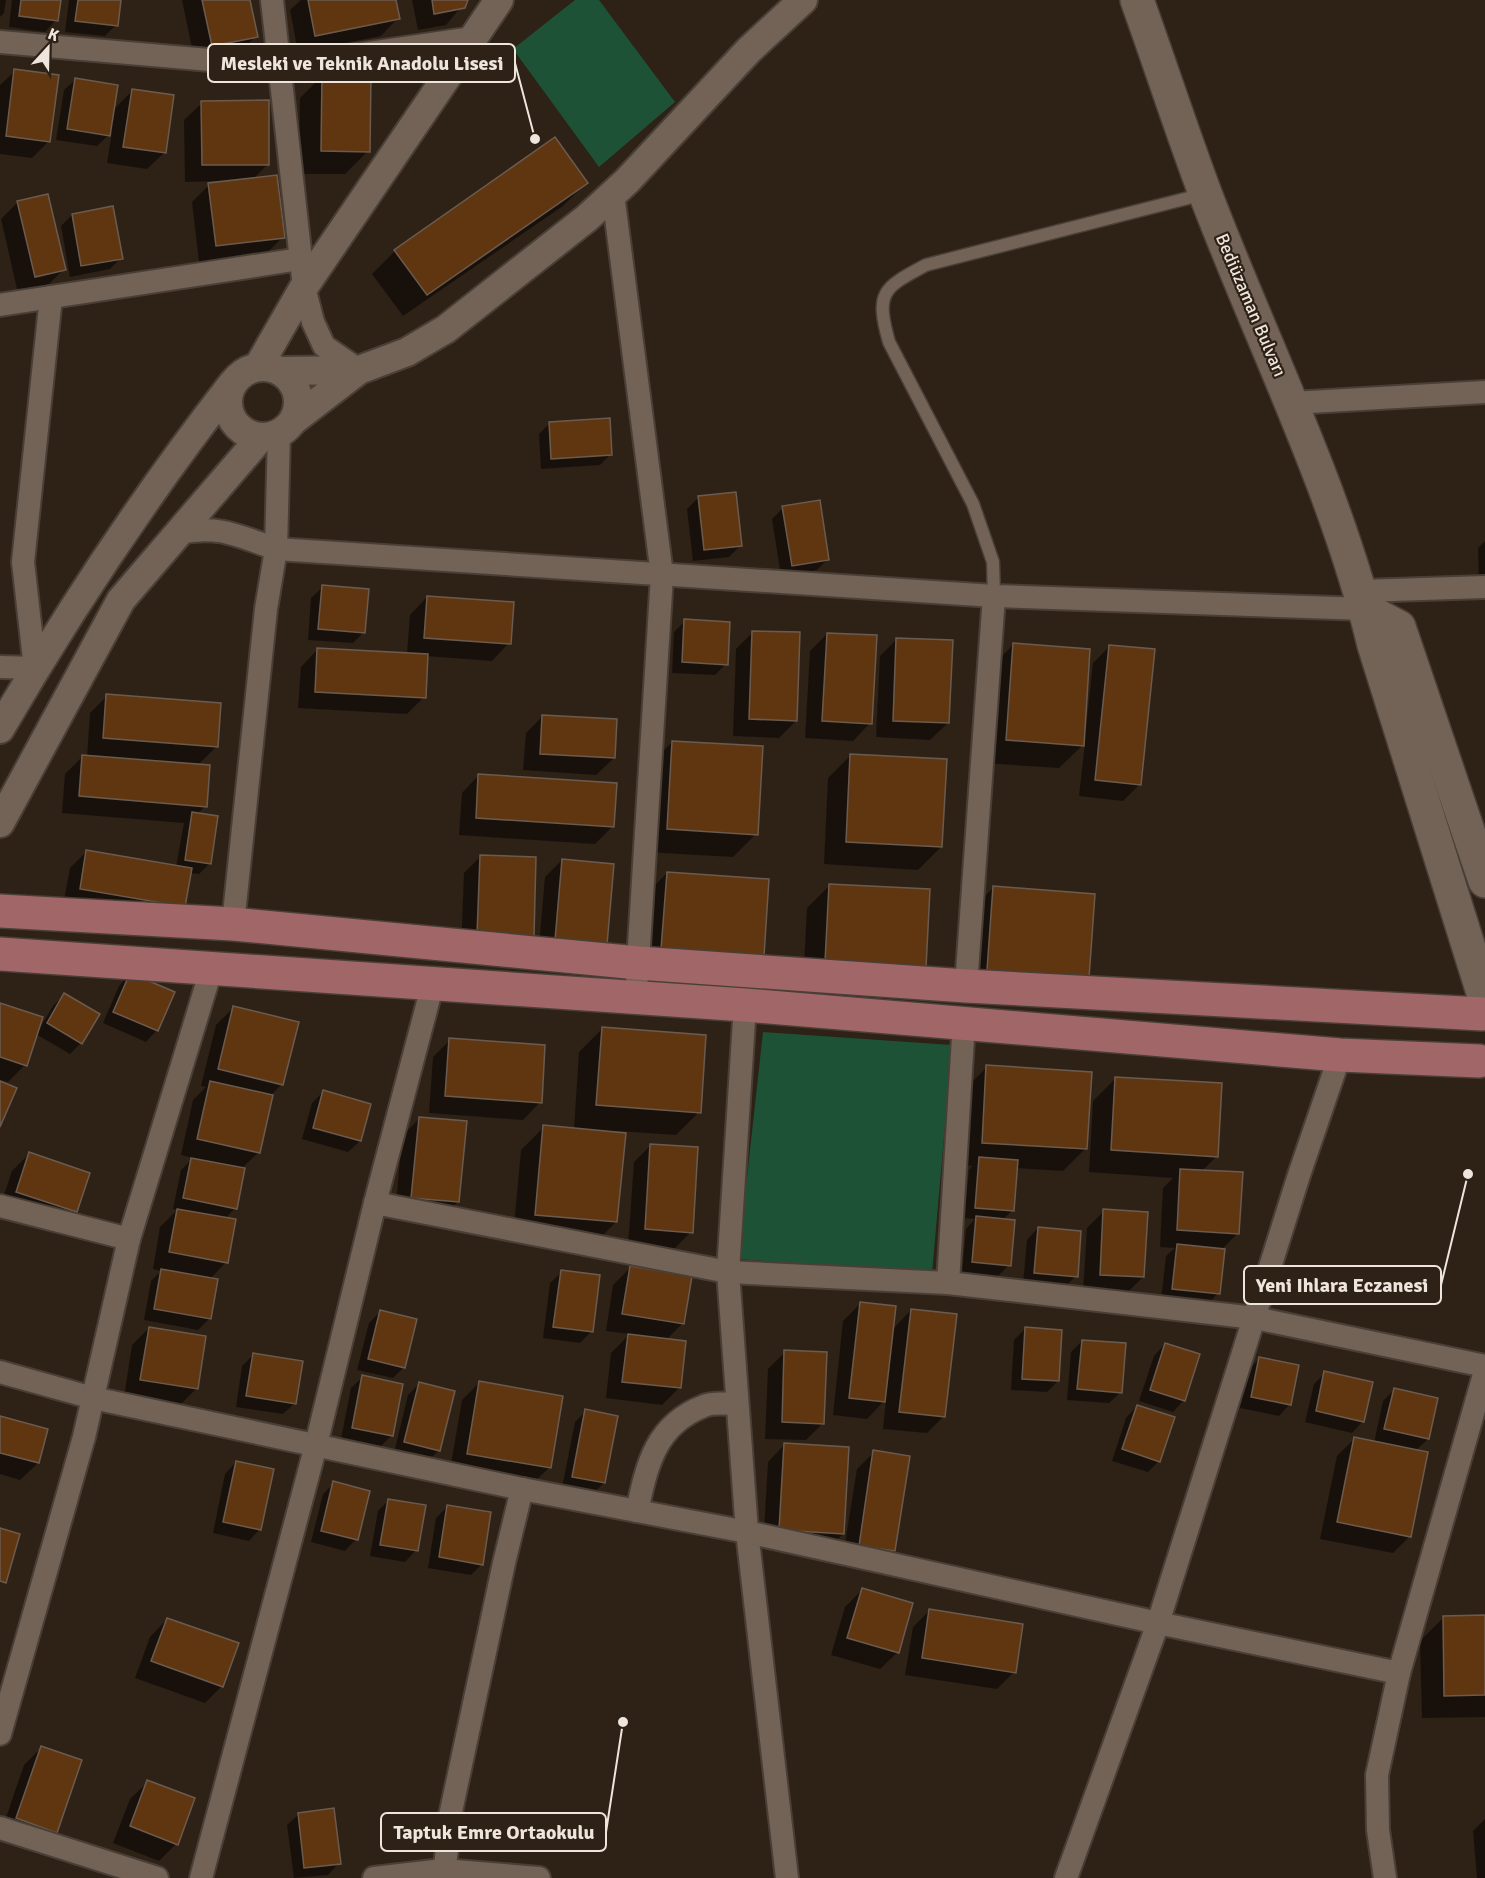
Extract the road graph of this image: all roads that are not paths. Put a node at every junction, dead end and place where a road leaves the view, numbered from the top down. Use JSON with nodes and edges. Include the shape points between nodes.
{"nodes":[{"id":1,"x":272,"y":0,"type":"edge"},
{"id":2,"x":499,"y":0,"type":"edge"},
{"id":3,"x":803,"y":0,"type":"edge"},
{"id":4,"x":1137,"y":0,"type":"edge"},
{"id":5,"x":473,"y":38,"type":"junction"},
{"id":6,"x":0,"y":42,"type":"edge"},
{"id":7,"x":280,"y":66,"type":"junction"},
{"id":8,"x":613,"y":194,"type":"junction"},
{"id":9,"x":1205,"y":194,"type":"junction"},
{"id":10,"x":302,"y":273,"type":"junction"},
{"id":11,"x":51,"y":297,"type":"junction"},
{"id":12,"x":0,"y":305,"type":"edge"},
{"id":13,"x":269,"y":369,"type":"junction"},
{"id":14,"x":359,"y":370,"type":"junction"},
{"id":15,"x":232,"y":384,"type":"junction"},
{"id":16,"x":1485,"y":392,"type":"edge"},
{"id":17,"x":1292,"y":403,"type":"junction"},
{"id":18,"x":278,"y":430,"type":"junction"},
{"id":19,"x":177,"y":533,"type":"junction"},
{"id":20,"x":276,"y":549,"type":"junction"},
{"id":21,"x":662,"y":575,"type":"junction"},
{"id":22,"x":1485,"y":587,"type":"edge"},
{"id":23,"x":993,"y":596,"type":"junction"},
{"id":24,"x":1363,"y":600,"type":"junction"},
{"id":25,"x":0,"y":667,"type":"edge"},
{"id":26,"x":35,"y":668,"type":"junction"},
{"id":27,"x":0,"y":729,"type":"edge"},
{"id":28,"x":0,"y":823,"type":"edge"},
{"id":29,"x":1485,"y":880,"type":"edge"},
{"id":30,"x":0,"y":911,"type":"edge"},
{"id":31,"x":232,"y":924,"type":"junction"},
{"id":32,"x":0,"y":954,"type":"edge"},
{"id":33,"x":638,"y":963,"type":"junction"},
{"id":34,"x":212,"y":968,"type":"junction"},
{"id":35,"x":433,"y":983,"type":"junction"},
{"id":36,"x":966,"y":986,"type":"junction"},
{"id":37,"x":636,"y":997,"type":"junction"},
{"id":38,"x":745,"y":1005,"type":"junction"},
{"id":39,"x":1484,"y":1007,"type":"edge"},
{"id":40,"x":964,"y":1022,"type":"junction"},
{"id":41,"x":1340,"y":1055,"type":"junction"},
{"id":42,"x":1482,"y":1066,"type":"edge"},
{"id":43,"x":375,"y":1203,"type":"junction"},
{"id":44,"x":0,"y":1206,"type":"edge"},
{"id":45,"x":129,"y":1239,"type":"junction"},
{"id":46,"x":728,"y":1272,"type":"junction"},
{"id":47,"x":948,"y":1283,"type":"junction"},
{"id":48,"x":1255,"y":1318,"type":"junction"},
{"id":49,"x":1485,"y":1366,"type":"edge"},
{"id":50,"x":1485,"y":1371,"type":"edge"},
{"id":51,"x":0,"y":1372,"type":"edge"},
{"id":52,"x":93,"y":1398,"type":"junction"},
{"id":53,"x":737,"y":1404,"type":"junction"},
{"id":54,"x":316,"y":1445,"type":"junction"},
{"id":55,"x":522,"y":1489,"type":"junction"},
{"id":56,"x":637,"y":1511,"type":"junction"},
{"id":57,"x":747,"y":1532,"type":"junction"},
{"id":58,"x":1158,"y":1623,"type":"junction"},
{"id":59,"x":1399,"y":1672,"type":"junction"},
{"id":60,"x":0,"y":1734,"type":"edge"},
{"id":61,"x":0,"y":1828,"type":"edge"},
{"id":62,"x":128,"y":1873,"type":"edge"},
{"id":63,"x":444,"y":1874,"type":"edge"},
{"id":64,"x":157,"y":1878,"type":"edge"},
{"id":65,"x":201,"y":1878,"type":"edge"},
{"id":66,"x":374,"y":1878,"type":"edge"},
{"id":67,"x":539,"y":1878,"type":"edge"},
{"id":68,"x":788,"y":1878,"type":"edge"},
{"id":69,"x":1066,"y":1878,"type":"edge"},
{"id":70,"x":1385,"y":1878,"type":"edge"}],
"edges":[{"from":1,"to":7,"type":"street"},
{"from":2,"to":5,"type":"street"},
{"from":3,"to":8,"type":"street","via":[[749,50]]},
{"from":4,"to":9,"type":"main road","name":"Bediüzaman Bulvarı"},
{"from":5,"to":7,"type":"street"},
{"from":5,"to":10,"type":"street"},
{"from":6,"to":7,"type":"street"},
{"from":7,"to":10,"type":"street"},
{"from":8,"to":14,"type":"street","via":[[446,329],[407,352]]},
{"from":8,"to":21,"type":"street"},
{"from":9,"to":17,"type":"main road","name":"Bediüzaman Bulvarı"},
{"from":9,"to":23,"type":"lane","via":[[926,265],[884,294],[881,314],[889,342],[973,504],[993,562]]},
{"from":10,"to":11,"type":"street"},
{"from":10,"to":13,"type":"street"},
{"from":10,"to":14,"type":"street","via":[[313,322],[324,346]]},
{"from":11,"to":12,"type":"street"},
{"from":11,"to":26,"type":"street","via":[[23,562]]},
{"from":13,"to":14,"type":"street"},
{"from":13,"to":15,"type":"street","via":[[245,371]]},
{"from":13,"to":18,"type":"street","via":[[290,378],[297,390],[299,404]]},
{"from":14,"to":18,"type":"street"},
{"from":15,"to":18,"type":"street","via":[[227,407],[233,422],[249,435]]},
{"from":15,"to":26,"type":"street","via":[[166,469]]},
{"from":16,"to":17,"type":"street"},
{"from":17,"to":24,"type":"main road","name":"Bediüzaman Bulvarı"},
{"from":18,"to":19,"type":"street"},
{"from":18,"to":20,"type":"street"},
{"from":19,"to":20,"type":"street","via":[[204,528],[220,530]]},
{"from":19,"to":28,"type":"street","via":[[121,600]]},
{"from":20,"to":21,"type":"street"},
{"from":20,"to":31,"type":"street"},
{"from":21,"to":23,"type":"street"},
{"from":21,"to":33,"type":"street"},
{"from":22,"to":24,"type":"street"},
{"from":23,"to":24,"type":"street"},
{"from":23,"to":36,"type":"street"},
{"from":24,"to":29,"type":"main road","via":[[1399,627]]},
{"from":24,"to":39,"type":"main road","name":"Bediüzaman Bulvarı"},
{"from":25,"to":26,"type":"street"},
{"from":26,"to":27,"type":"street"},
{"from":30,"to":31,"type":"main road"},
{"from":31,"to":33,"type":"main road"},
{"from":32,"to":34,"type":"main road"},
{"from":33,"to":36,"type":"main road"},
{"from":33,"to":37,"type":"street"},
{"from":34,"to":35,"type":"main road"},
{"from":34,"to":45,"type":"street"},
{"from":35,"to":37,"type":"main road"},
{"from":35,"to":43,"type":"street"},
{"from":36,"to":39,"type":"main road"},
{"from":37,"to":38,"type":"main road"},
{"from":38,"to":40,"type":"main road"},
{"from":38,"to":46,"type":"street"},
{"from":39,"to":42,"type":"main road","via":[[1474,1036]]},
{"from":40,"to":41,"type":"main road"},
{"from":40,"to":47,"type":"street"},
{"from":41,"to":42,"type":"main road"},
{"from":41,"to":48,"type":"street"},
{"from":43,"to":46,"type":"street"},
{"from":43,"to":54,"type":"street"},
{"from":44,"to":45,"type":"street"},
{"from":45,"to":52,"type":"street"},
{"from":46,"to":47,"type":"street"},
{"from":46,"to":53,"type":"street"},
{"from":47,"to":48,"type":"street"},
{"from":48,"to":49,"type":"street"},
{"from":48,"to":58,"type":"street"},
{"from":50,"to":59,"type":"street"},
{"from":51,"to":52,"type":"street"},
{"from":52,"to":54,"type":"street"},
{"from":52,"to":60,"type":"street"},
{"from":53,"to":56,"type":"street","via":[[706,1405],[657,1441]]},
{"from":53,"to":57,"type":"street"},
{"from":54,"to":55,"type":"street"},
{"from":54,"to":65,"type":"street"},
{"from":55,"to":56,"type":"street"},
{"from":55,"to":63,"type":"street","via":[[450,1816]]},
{"from":56,"to":57,"type":"street"},
{"from":57,"to":58,"type":"street"},
{"from":57,"to":68,"type":"street"},
{"from":58,"to":59,"type":"street"},
{"from":58,"to":69,"type":"street"},
{"from":59,"to":70,"type":"street","via":[[1377,1775],[1378,1830]]},
{"from":61,"to":62,"type":"street"},
{"from":62,"to":64,"type":"street"},
{"from":63,"to":66,"type":"street"},
{"from":63,"to":67,"type":"street"}]}
